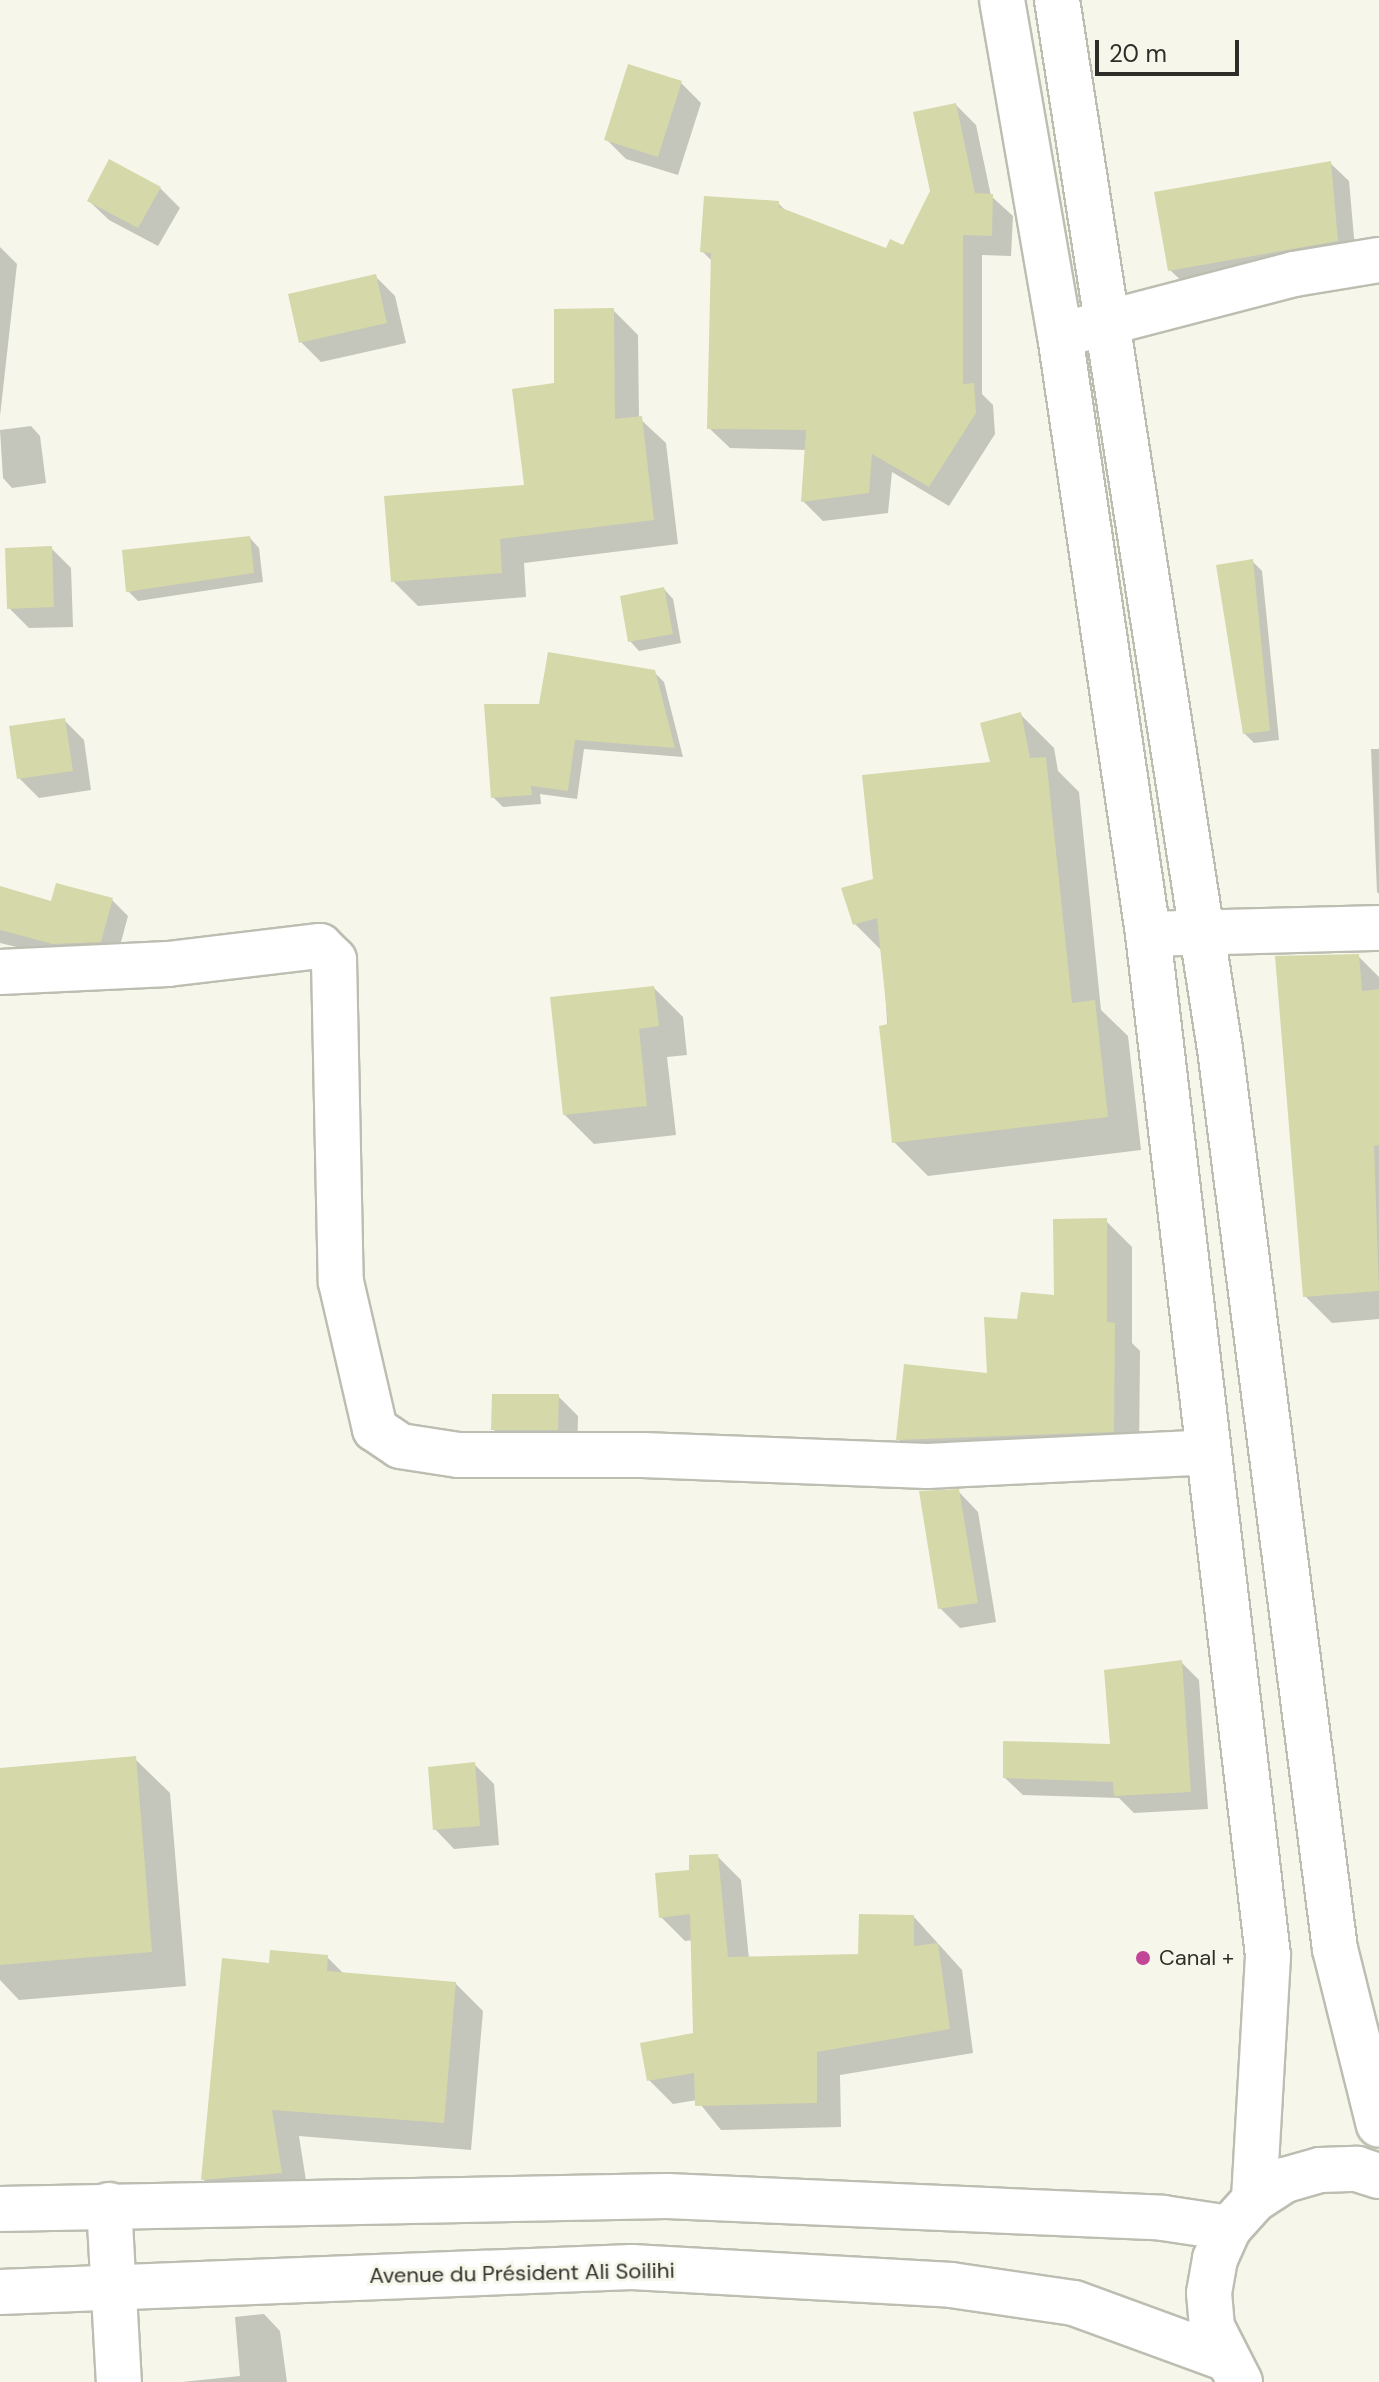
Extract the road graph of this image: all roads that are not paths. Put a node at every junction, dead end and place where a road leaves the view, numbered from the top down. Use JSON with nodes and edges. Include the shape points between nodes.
{"nodes":[{"id":1,"x":1002,"y":0,"type":"edge"},
{"id":2,"x":1057,"y":0,"type":"edge"},
{"id":3,"x":1379,"y":260,"type":"edge"},
{"id":4,"x":1110,"y":321,"type":"junction"},
{"id":5,"x":1060,"y":335,"type":"junction"},
{"id":6,"x":1379,"y":928,"type":"edge"},
{"id":7,"x":1201,"y":929,"type":"junction"},
{"id":8,"x":1148,"y":934,"type":"junction"},
{"id":9,"x":0,"y":972,"type":"edge"},
{"id":10,"x":1209,"y":1452,"type":"junction"},
{"id":11,"x":1379,"y":2125,"type":"edge"},
{"id":12,"x":1379,"y":2176,"type":"edge"},
{"id":13,"x":109,"y":2205,"type":"junction"},
{"id":14,"x":0,"y":2209,"type":"edge"},
{"id":15,"x":1241,"y":2214,"type":"junction"},
{"id":16,"x":113,"y":2286,"type":"junction"},
{"id":17,"x":0,"y":2292,"type":"edge"},
{"id":18,"x":1232,"y":2370,"type":"edge"},
{"id":19,"x":119,"y":2382,"type":"edge"}],
"edges":[{"from":1,"to":5,"type":"street"},
{"from":2,"to":4,"type":"street"},
{"from":3,"to":4,"type":"street","via":[[1294,274]]},
{"from":4,"to":5,"type":"street"},
{"from":4,"to":7,"type":"street"},
{"from":5,"to":8,"type":"street"},
{"from":6,"to":7,"type":"street"},
{"from":7,"to":8,"type":"street"},
{"from":7,"to":11,"type":"street","via":[[1335,1949]]},
{"from":8,"to":10,"type":"street"},
{"from":9,"to":10,"type":"street","via":[[168,964],[320,946],[334,960],[341,1282],[375,1429],[400,1446],[458,1455],[643,1455],[927,1466]]},
{"from":10,"to":15,"type":"street","via":[[1268,1956]]},
{"from":12,"to":15,"type":"street","via":[[1357,2169],[1320,2170],[1285,2180]]},
{"from":13,"to":14,"type":"street"},
{"from":13,"to":15,"type":"street","via":[[667,2196],[1163,2218]]},
{"from":13,"to":16,"type":"street"},
{"from":15,"to":18,"type":"street","via":[[1215,2259],[1209,2293],[1212,2327]]},
{"from":16,"to":17,"type":"street","name":"Avenue du Président Ali Soilihi"},
{"from":16,"to":18,"type":"street","name":"Avenue du Président Ali Soilihi","via":[[632,2267],[951,2285],[1074,2303]]},
{"from":16,"to":19,"type":"street"}]}
